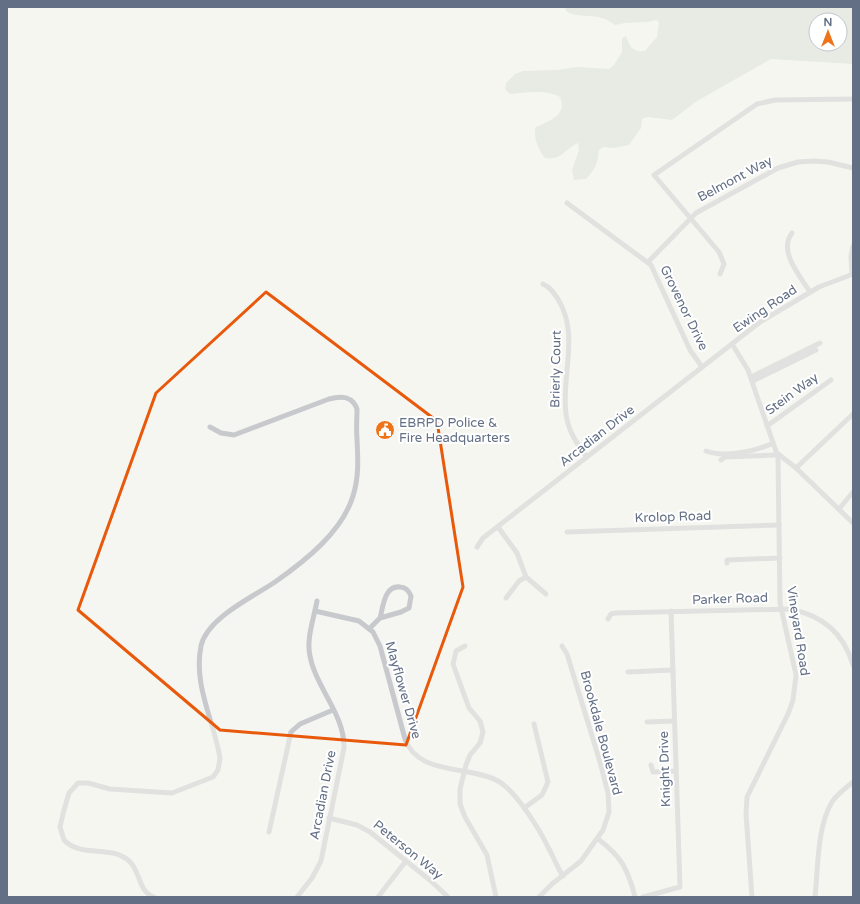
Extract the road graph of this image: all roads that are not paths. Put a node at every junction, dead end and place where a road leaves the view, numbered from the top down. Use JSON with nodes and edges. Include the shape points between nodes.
{"nodes":[{"id":1,"x":853,"y":99,"type":"edge"},
{"id":2,"x":853,"y":168,"type":"edge"},
{"id":3,"x":567,"y":203,"type":"dead end"},
{"id":4,"x":690,"y":218,"type":"junction"},
{"id":5,"x":792,"y":233,"type":"dead end"},
{"id":6,"x":853,"y":246,"type":"edge"},
{"id":7,"x":648,"y":262,"type":"junction"},
{"id":8,"x":720,"y":274,"type":"dead end"},
{"id":9,"x":853,"y":274,"type":"edge"},
{"id":10,"x":543,"y":284,"type":"dead end"},
{"id":11,"x":810,"y":292,"type":"junction"},
{"id":12,"x":820,"y":343,"type":"dead end"},
{"id":13,"x":732,"y":344,"type":"junction"},
{"id":14,"x":816,"y":350,"type":"dead end"},
{"id":15,"x":702,"y":367,"type":"junction"},
{"id":16,"x":752,"y":379,"type":"junction"},
{"id":17,"x":831,"y":380,"type":"dead end"},
{"id":18,"x":853,"y":414,"type":"edge"},
{"id":19,"x":767,"y":426,"type":"junction"},
{"id":20,"x":210,"y":427,"type":"dead end"},
{"id":21,"x":773,"y":443,"type":"junction"},
{"id":22,"x":706,"y":451,"type":"dead end"},
{"id":23,"x":777,"y":454,"type":"junction"},
{"id":24,"x":587,"y":457,"type":"junction"},
{"id":25,"x":721,"y":460,"type":"dead end"},
{"id":26,"x":796,"y":468,"type":"junction"},
{"id":27,"x":853,"y":492,"type":"edge"},
{"id":28,"x":839,"y":509,"type":"junction"},
{"id":29,"x":853,"y":522,"type":"edge"},
{"id":30,"x":779,"y":525,"type":"junction"},
{"id":31,"x":498,"y":527,"type":"junction"},
{"id":32,"x":567,"y":532,"type":"dead end"},
{"id":33,"x":477,"y":546,"type":"dead end"},
{"id":34,"x":780,"y":558,"type":"junction"},
{"id":35,"x":727,"y":563,"type":"dead end"},
{"id":36,"x":526,"y":577,"type":"junction"},
{"id":37,"x":546,"y":594,"type":"dead end"},
{"id":38,"x":506,"y":598,"type":"dead end"},
{"id":39,"x":317,"y":601,"type":"dead end"},
{"id":40,"x":781,"y":608,"type":"junction"},
{"id":41,"x":315,"y":611,"type":"junction"},
{"id":42,"x":671,"y":611,"type":"junction"},
{"id":43,"x":380,"y":618,"type":"junction"},
{"id":44,"x":608,"y":619,"type":"dead end"},
{"id":45,"x":370,"y":628,"type":"junction"},
{"id":46,"x":465,"y":646,"type":"dead end"},
{"id":47,"x":562,"y":646,"type":"dead end"},
{"id":48,"x":853,"y":664,"type":"edge"},
{"id":49,"x":673,"y":670,"type":"junction"},
{"id":50,"x":628,"y":672,"type":"dead end"},
{"id":51,"x":332,"y":710,"type":"junction"},
{"id":52,"x":674,"y":721,"type":"junction"},
{"id":53,"x":647,"y":722,"type":"dead end"},
{"id":54,"x":534,"y":724,"type":"dead end"},
{"id":55,"x":651,"y":765,"type":"dead end"},
{"id":56,"x":464,"y":771,"type":"junction"},
{"id":57,"x":676,"y":772,"type":"junction"},
{"id":58,"x":853,"y":782,"type":"edge"},
{"id":59,"x":524,"y":808,"type":"junction"},
{"id":60,"x":329,"y":818,"type":"junction"},
{"id":61,"x":269,"y":832,"type":"dead end"},
{"id":62,"x":598,"y":839,"type":"junction"},
{"id":63,"x":406,"y":861,"type":"junction"},
{"id":64,"x":563,"y":876,"type":"junction"},
{"id":65,"x":154,"y":897,"type":"edge"},
{"id":66,"x":297,"y":897,"type":"edge"},
{"id":67,"x":378,"y":897,"type":"edge"},
{"id":68,"x":448,"y":897,"type":"edge"},
{"id":69,"x":496,"y":897,"type":"edge"},
{"id":70,"x":539,"y":897,"type":"edge"},
{"id":71,"x":635,"y":897,"type":"edge"},
{"id":72,"x":643,"y":897,"type":"edge"},
{"id":73,"x":752,"y":897,"type":"edge"},
{"id":74,"x":815,"y":897,"type":"edge"}],
"edges":[{"from":1,"to":4,"type":"street","via":[[775,100],[757,104],[654,175]]},
{"from":2,"to":4,"type":"street","name":"Belmont Way","via":[[821,161],[805,161],[784,166],[711,204]]},
{"from":3,"to":7,"type":"street","name":"Grovenor Drive"},
{"from":4,"to":7,"type":"street","name":"Belmont Way"},
{"from":4,"to":8,"type":"street","via":[[722,256],[724,264]]},
{"from":5,"to":11,"type":"street","via":[[787,250]]},
{"from":6,"to":9,"type":"street","via":[[850,256]]},
{"from":7,"to":15,"type":"street","name":"Grovenor Drive","via":[[690,350]]},
{"from":9,"to":11,"type":"street","name":"Ewing Road"},
{"from":10,"to":24,"type":"street","name":"Brierly Court","via":[[555,294],[567,319],[570,338],[566,414],[574,438]]},
{"from":11,"to":13,"type":"street","name":"Ewing Road","via":[[766,318]]},
{"from":12,"to":16,"type":"street"},
{"from":13,"to":15,"type":"street","name":"Arcadian Drive"},
{"from":13,"to":16,"type":"street","name":"Ewing Road","via":[[743,359]]},
{"from":14,"to":16,"type":"street"},
{"from":15,"to":24,"type":"street","name":"Arcadian Drive"},
{"from":16,"to":19,"type":"street","name":"Ewing Road"},
{"from":17,"to":19,"type":"street","name":"Stein Way"},
{"from":18,"to":26,"type":"street"},
{"from":19,"to":21,"type":"street","name":"Ewing Road"},
{"from":20,"to":65,"type":"street","via":[[221,433],[234,435],[328,399],[339,396],[347,398],[357,409],[358,477],[349,507],[330,535],[276,581],[220,619],[204,636],[200,652],[200,674],[205,705],[220,758],[216,774],[168,794],[110,789],[83,782],[75,785],[69,793],[60,827],[64,840],[78,848],[125,858],[133,865],[144,890]]},
{"from":21,"to":22,"type":"street","via":[[744,452]]},
{"from":21,"to":23,"type":"street","name":"Ewing Road"},
{"from":23,"to":25,"type":"street","via":[[725,457]]},
{"from":23,"to":26,"type":"street"},
{"from":23,"to":30,"type":"street","name":"Vineyard Road"},
{"from":24,"to":31,"type":"street","name":"Arcadian Drive"},
{"from":26,"to":28,"type":"street"},
{"from":27,"to":28,"type":"street"},
{"from":28,"to":29,"type":"street"},
{"from":30,"to":32,"type":"street","name":"Krolop Road"},
{"from":30,"to":34,"type":"street","name":"Vineyard Road"},
{"from":31,"to":33,"type":"street","name":"Arcadian Drive"},
{"from":31,"to":36,"type":"street","via":[[520,558]]},
{"from":34,"to":35,"type":"street","via":[[727,560]]},
{"from":34,"to":40,"type":"street","name":"Vineyard Road"},
{"from":36,"to":37,"type":"street"},
{"from":36,"to":38,"type":"street"},
{"from":39,"to":41,"type":"street","name":"Arcadian Drive"},
{"from":40,"to":42,"type":"street","name":"Parker Road"},
{"from":40,"to":48,"type":"street","name":"Parker Road","via":[[810,614],[829,626],[844,643]]},
{"from":40,"to":73,"type":"street","name":"Vineyard Road","via":[[796,675],[793,700],[788,714],[747,797]]},
{"from":41,"to":45,"type":"street","via":[[352,619]]},
{"from":41,"to":51,"type":"street","name":"Arcadian Drive","via":[[309,655]]},
{"from":42,"to":44,"type":"street","name":"Parker Road","via":[[615,613]]},
{"from":42,"to":49,"type":"street","name":"Knight Drive"},
{"from":43,"to":43,"type":"street","via":[[390,589],[399,587],[407,590],[411,596],[409,608]]},
{"from":43,"to":45,"type":"street"},
{"from":45,"to":56,"type":"street","name":"Mayflower Drive","via":[[380,646],[408,746],[423,761]]},
{"from":46,"to":56,"type":"street","via":[[456,651],[453,664],[468,708],[480,721],[483,732],[480,743],[470,755]]},
{"from":47,"to":62,"type":"street","name":"Brookdale Boulevard","via":[[574,676],[608,793],[608,819]]},
{"from":49,"to":50,"type":"street"},
{"from":49,"to":52,"type":"street","name":"Knight Drive"},
{"from":51,"to":60,"type":"street","name":"Arcadian Drive","via":[[344,743]]},
{"from":51,"to":61,"type":"street","via":[[300,724],[291,732]]},
{"from":52,"to":53,"type":"street"},
{"from":52,"to":57,"type":"street","name":"Knight Drive"},
{"from":54,"to":59,"type":"street","via":[[548,782],[542,796]]},
{"from":55,"to":57,"type":"street","via":[[653,772]]},
{"from":56,"to":59,"type":"street","name":"Mayflower Drive","via":[[499,782],[511,791]]},
{"from":56,"to":69,"type":"street","via":[[459,794],[461,808],[487,855]]},
{"from":57,"to":72,"type":"street","name":"Knight Drive","via":[[680,887]]},
{"from":58,"to":74,"type":"street","via":[[833,800],[827,812],[823,826]]},
{"from":59,"to":64,"type":"street","name":"Mayflower Drive","via":[[547,844]]},
{"from":60,"to":63,"type":"street","name":"Peterson Way","via":[[362,827]]},
{"from":60,"to":66,"type":"street","name":"Arcadian Drive","via":[[319,866]]},
{"from":62,"to":64,"type":"street","name":"Brookdale Boulevard","via":[[582,861]]},
{"from":62,"to":71,"type":"street","via":[[621,860]]},
{"from":63,"to":67,"type":"street"},
{"from":63,"to":68,"type":"street","name":"Peterson Way"},
{"from":64,"to":70,"type":"street","name":"Brookdale Boulevard"}]}
